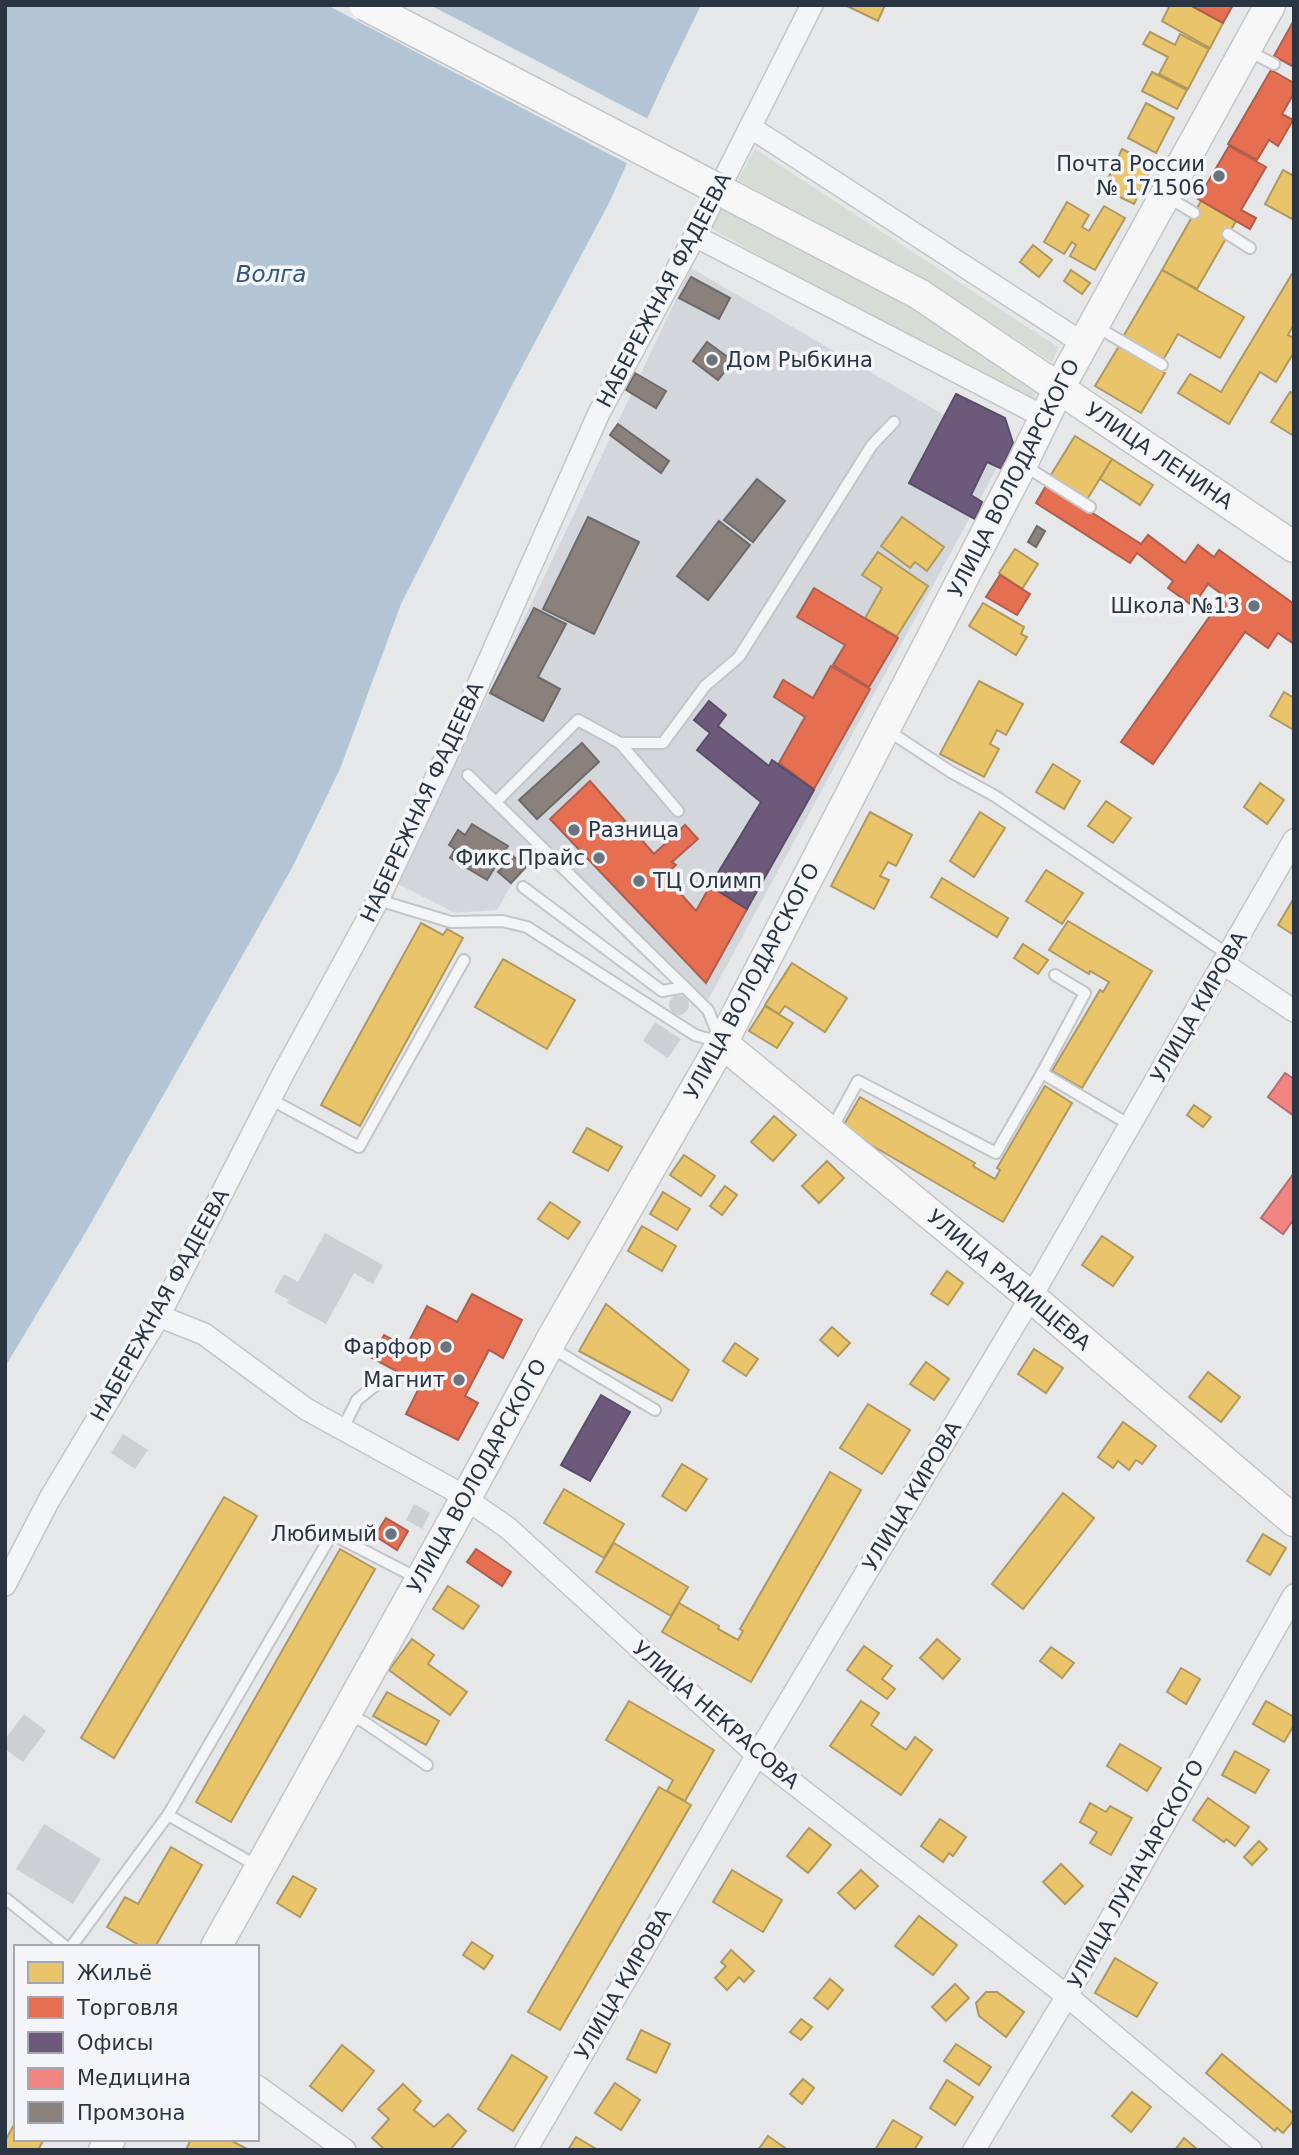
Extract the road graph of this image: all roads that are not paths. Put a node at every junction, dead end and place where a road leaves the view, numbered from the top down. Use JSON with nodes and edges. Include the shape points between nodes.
{"nodes":[{"id":1,"x":365,"y":5,"type":"edge"},
{"id":2,"x":812,"y":5,"type":"edge"},
{"id":3,"x":1270,"y":5,"type":"edge"},
{"id":4,"x":1245,"y":50,"type":"junction"},
{"id":5,"x":1273,"y":64,"type":"dead end"},
{"id":6,"x":750,"y":127,"type":"junction"},
{"id":7,"x":1166,"y":195,"type":"junction"},
{"id":8,"x":1194,"y":213,"type":"dead end"},
{"id":9,"x":1228,"y":234,"type":"dead end"},
{"id":10,"x":695,"y":236,"type":"junction"},
{"id":11,"x":1250,"y":248,"type":"dead end"},
{"id":12,"x":1089,"y":335,"type":"junction"},
{"id":13,"x":1162,"y":365,"type":"dead end"},
{"id":14,"x":1059,"y":388,"type":"junction"},
{"id":15,"x":1046,"y":418,"type":"junction"},
{"id":16,"x":894,"y":422,"type":"dead end"},
{"id":17,"x":1022,"y":464,"type":"junction"},
{"id":18,"x":1090,"y":506,"type":"dead end"},
{"id":19,"x":1294,"y":547,"type":"edge"},
{"id":20,"x":885,"y":729,"type":"junction"},
{"id":21,"x":620,"y":743,"type":"junction"},
{"id":22,"x":468,"y":775,"type":"dead end"},
{"id":23,"x":496,"y":802,"type":"junction"},
{"id":24,"x":678,"y":811,"type":"dead end"},
{"id":25,"x":1294,"y":840,"type":"edge"},
{"id":26,"x":523,"y":887,"type":"dead end"},
{"id":27,"x":378,"y":900,"type":"junction"},
{"id":28,"x":1226,"y":959,"type":"junction"},
{"id":29,"x":464,"y":960,"type":"dead end"},
{"id":30,"x":1055,"y":975,"type":"dead end"},
{"id":31,"x":685,"y":987,"type":"junction"},
{"id":32,"x":662,"y":991,"type":"junction"},
{"id":33,"x":1294,"y":1011,"type":"edge"},
{"id":34,"x":668,"y":1018,"type":"junction"},
{"id":35,"x":722,"y":1043,"type":"junction"},
{"id":36,"x":1042,"y":1073,"type":"junction"},
{"id":37,"x":270,"y":1099,"type":"junction"},
{"id":38,"x":1130,"y":1125,"type":"junction"},
{"id":39,"x":830,"y":1132,"type":"junction"},
{"id":40,"x":1031,"y":1297,"type":"junction"},
{"id":41,"x":159,"y":1316,"type":"junction"},
{"id":42,"x":548,"y":1346,"type":"junction"},
{"id":43,"x":382,"y":1380,"type":"dead end"},
{"id":44,"x":655,"y":1410,"type":"dead end"},
{"id":45,"x":342,"y":1430,"type":"junction"},
{"id":46,"x":466,"y":1499,"type":"junction"},
{"id":47,"x":1294,"y":1521,"type":"edge"},
{"id":48,"x":420,"y":1580,"type":"junction"},
{"id":49,"x":5,"y":1586,"type":"edge"},
{"id":50,"x":1294,"y":1595,"type":"edge"},
{"id":51,"x":346,"y":1714,"type":"junction"},
{"id":52,"x":757,"y":1755,"type":"junction"},
{"id":53,"x":427,"y":1765,"type":"dead end"},
{"id":54,"x":168,"y":1815,"type":"junction"},
{"id":55,"x":260,"y":1868,"type":"junction"},
{"id":56,"x":5,"y":1898,"type":"edge"},
{"id":57,"x":65,"y":1945,"type":"edge"},
{"id":58,"x":70,"y":1945,"type":"edge"},
{"id":59,"x":217,"y":1945,"type":"edge"},
{"id":60,"x":1068,"y":1996,"type":"junction"},
{"id":61,"x":259,"y":2087,"type":"edge"},
{"id":62,"x":345,"y":2150,"type":"edge"},
{"id":63,"x":526,"y":2150,"type":"edge"},
{"id":64,"x":975,"y":2150,"type":"edge"},
{"id":65,"x":1251,"y":2150,"type":"edge"}],
"edges":[{"from":1,"to":14,"type":"main road","name":"УЛИЦА ЛЕНИНА","bridge":true,"via":[[919,295]]},
{"from":2,"to":6,"type":"street","name":"НАБЕРЕЖНАЯ ФАДЕЕВА"},
{"from":3,"to":4,"type":"main road","name":"УЛИЦА ВОЛОДАРСКОГО"},
{"from":4,"to":5,"type":"lane"},
{"from":4,"to":7,"type":"main road","name":"УЛИЦА ВОЛОДАРСКОГО"},
{"from":6,"to":10,"type":"street","name":"НАБЕРЕЖНАЯ ФАДЕЕВА"},
{"from":6,"to":12,"type":"street"},
{"from":7,"to":8,"type":"lane"},
{"from":7,"to":12,"type":"main road","name":"УЛИЦА ВОЛОДАРСКОГО"},
{"from":9,"to":11,"type":"lane"},
{"from":10,"to":15,"type":"street"},
{"from":10,"to":27,"type":"street","name":"НАБЕРЕЖНАЯ ФАДЕЕВА","via":[[599,413]]},
{"from":12,"to":13,"type":"lane"},
{"from":12,"to":14,"type":"main road","name":"УЛИЦА ВОЛОДАРСКОГО"},
{"from":14,"to":15,"type":"main road","name":"УЛИЦА ВОЛОДАРСКОГО"},
{"from":14,"to":19,"type":"main road","name":"УЛИЦА ЛЕНИНА"},
{"from":15,"to":17,"type":"main road","name":"УЛИЦА ВОЛОДАРСКОГО"},
{"from":16,"to":21,"type":"lane","via":[[872,445],[739,657],[705,685],[663,743]]},
{"from":17,"to":18,"type":"lane"},
{"from":17,"to":20,"type":"main road","name":"УЛИЦА ВОЛОДАРСКОГО"},
{"from":20,"to":28,"type":"lane","via":[[995,796]]},
{"from":20,"to":35,"type":"main road","name":"УЛИЦА ВОЛОДАРСКОГО"},
{"from":21,"to":23,"type":"lane","via":[[578,720]]},
{"from":21,"to":24,"type":"lane"},
{"from":22,"to":23,"type":"lane"},
{"from":23,"to":31,"type":"lane"},
{"from":25,"to":28,"type":"street","name":"УЛИЦА КИРОВА"},
{"from":26,"to":32,"type":"lane"},
{"from":27,"to":34,"type":"lane","via":[[451,922],[502,921],[527,927]]},
{"from":27,"to":37,"type":"street","name":"НАБЕРЕЖНАЯ ФАДЕЕВА"},
{"from":28,"to":33,"type":"street"},
{"from":28,"to":38,"type":"street","name":"УЛИЦА КИРОВА"},
{"from":29,"to":37,"type":"lane","via":[[359,1147]]},
{"from":30,"to":36,"type":"lane","via":[[1086,993]]},
{"from":31,"to":32,"type":"lane"},
{"from":31,"to":35,"type":"lane","via":[[708,1010]]},
{"from":32,"to":34,"type":"lane"},
{"from":34,"to":35,"type":"lane","via":[[695,1035]]},
{"from":35,"to":39,"type":"main road","name":"УЛИЦА РАДИЩЕВА"},
{"from":35,"to":42,"type":"main road","name":"УЛИЦА ВОЛОДАРСКОГО"},
{"from":36,"to":38,"type":"lane"},
{"from":36,"to":39,"type":"lane","via":[[996,1153],[858,1081]]},
{"from":37,"to":41,"type":"street","name":"НАБЕРЕЖНАЯ ФАДЕЕВА"},
{"from":38,"to":40,"type":"street","name":"УЛИЦА КИРОВА"},
{"from":39,"to":40,"type":"main road","name":"УЛИЦА РАДИЩЕВА"},
{"from":40,"to":47,"type":"main road","name":"УЛИЦА РАДИЩЕВА"},
{"from":40,"to":52,"type":"street","name":"УЛИЦА КИРОВА"},
{"from":41,"to":45,"type":"street","name":"УЛИЦА НЕКРАСОВА","via":[[204,1334]]},
{"from":41,"to":49,"type":"street","name":"НАБЕРЕЖНАЯ ФАДЕЕВА","via":[[49,1500]]},
{"from":42,"to":44,"type":"lane"},
{"from":42,"to":46,"type":"main road","name":"УЛИЦА ВОЛОДАРСКОГО"},
{"from":43,"to":45,"type":"lane","via":[[357,1399]]},
{"from":45,"to":46,"type":"street","name":"УЛИЦА НЕКРАСОВА"},
{"from":46,"to":48,"type":"main road","name":"УЛИЦА ВОЛОДАРСКОГО"},
{"from":46,"to":52,"type":"street","name":"УЛИЦА НЕКРАСОВА","via":[[508,1528]]},
{"from":48,"to":51,"type":"main road","name":"УЛИЦА ВОЛОДАРСКОГО"},
{"from":48,"to":54,"type":"lane","via":[[332,1534]]},
{"from":50,"to":60,"type":"street","name":"УЛИЦА ЛУНАЧАРСКОГО"},
{"from":51,"to":53,"type":"lane"},
{"from":51,"to":55,"type":"main road","name":"УЛИЦА ВОЛОДАРСКОГО"},
{"from":52,"to":60,"type":"street","name":"УЛИЦА НЕКРАСОВА"},
{"from":52,"to":63,"type":"street","name":"УЛИЦА КИРОВА"},
{"from":54,"to":55,"type":"lane"},
{"from":54,"to":58,"type":"lane"},
{"from":55,"to":59,"type":"main road","name":"УЛИЦА ВОЛОДАРСКОГО"},
{"from":56,"to":57,"type":"lane"},
{"from":60,"to":64,"type":"street","name":"УЛИЦА ЛУНАЧАРСКОГО"},
{"from":60,"to":65,"type":"street","name":"УЛИЦА НЕКРАСОВА"},
{"from":61,"to":62,"type":"street"}]}
